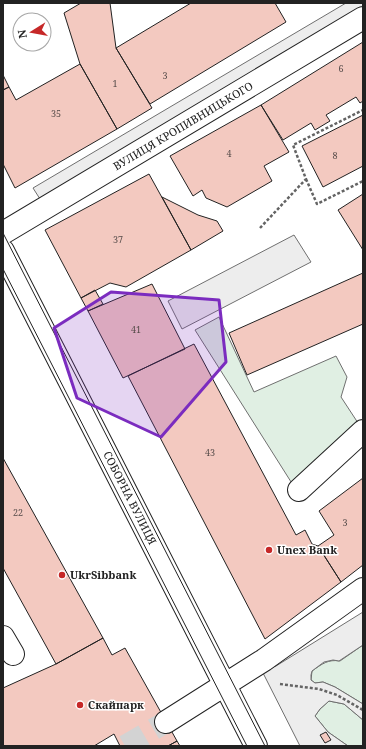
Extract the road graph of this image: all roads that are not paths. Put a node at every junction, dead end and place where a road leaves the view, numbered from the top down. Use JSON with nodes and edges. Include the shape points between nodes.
{"nodes":[{"id":1,"x":363,"y":18,"type":"edge"},
{"id":2,"x":3,"y":233,"type":"edge"},
{"id":3,"x":3,"y":251,"type":"edge"},
{"id":4,"x":8,"y":275,"type":"edge"},
{"id":5,"x":363,"y":431,"type":"edge"},
{"id":6,"x":299,"y":490,"type":"dead end"},
{"id":7,"x":363,"y":589,"type":"edge"},
{"id":8,"x":225,"y":685,"type":"junction"},
{"id":9,"x":166,"y":722,"type":"tunnel mouth"},
{"id":10,"x":256,"y":746,"type":"edge"}],
"edges":[{"from":1,"to":2,"type":"street","name":"ВУЛИЦЯ КРОПИВНИЦЬКОГО"},
{"from":3,"to":4,"type":"street","name":"СОБОРНА ВУЛИЦЯ"},
{"from":4,"to":8,"type":"street","name":"СОБОРНА ВУЛИЦЯ"},
{"from":5,"to":6,"type":"street"},
{"from":7,"to":8,"type":"street"},
{"from":8,"to":9,"type":"street"},
{"from":8,"to":10,"type":"street","name":"СОБОРНА ВУЛИЦЯ"}]}
